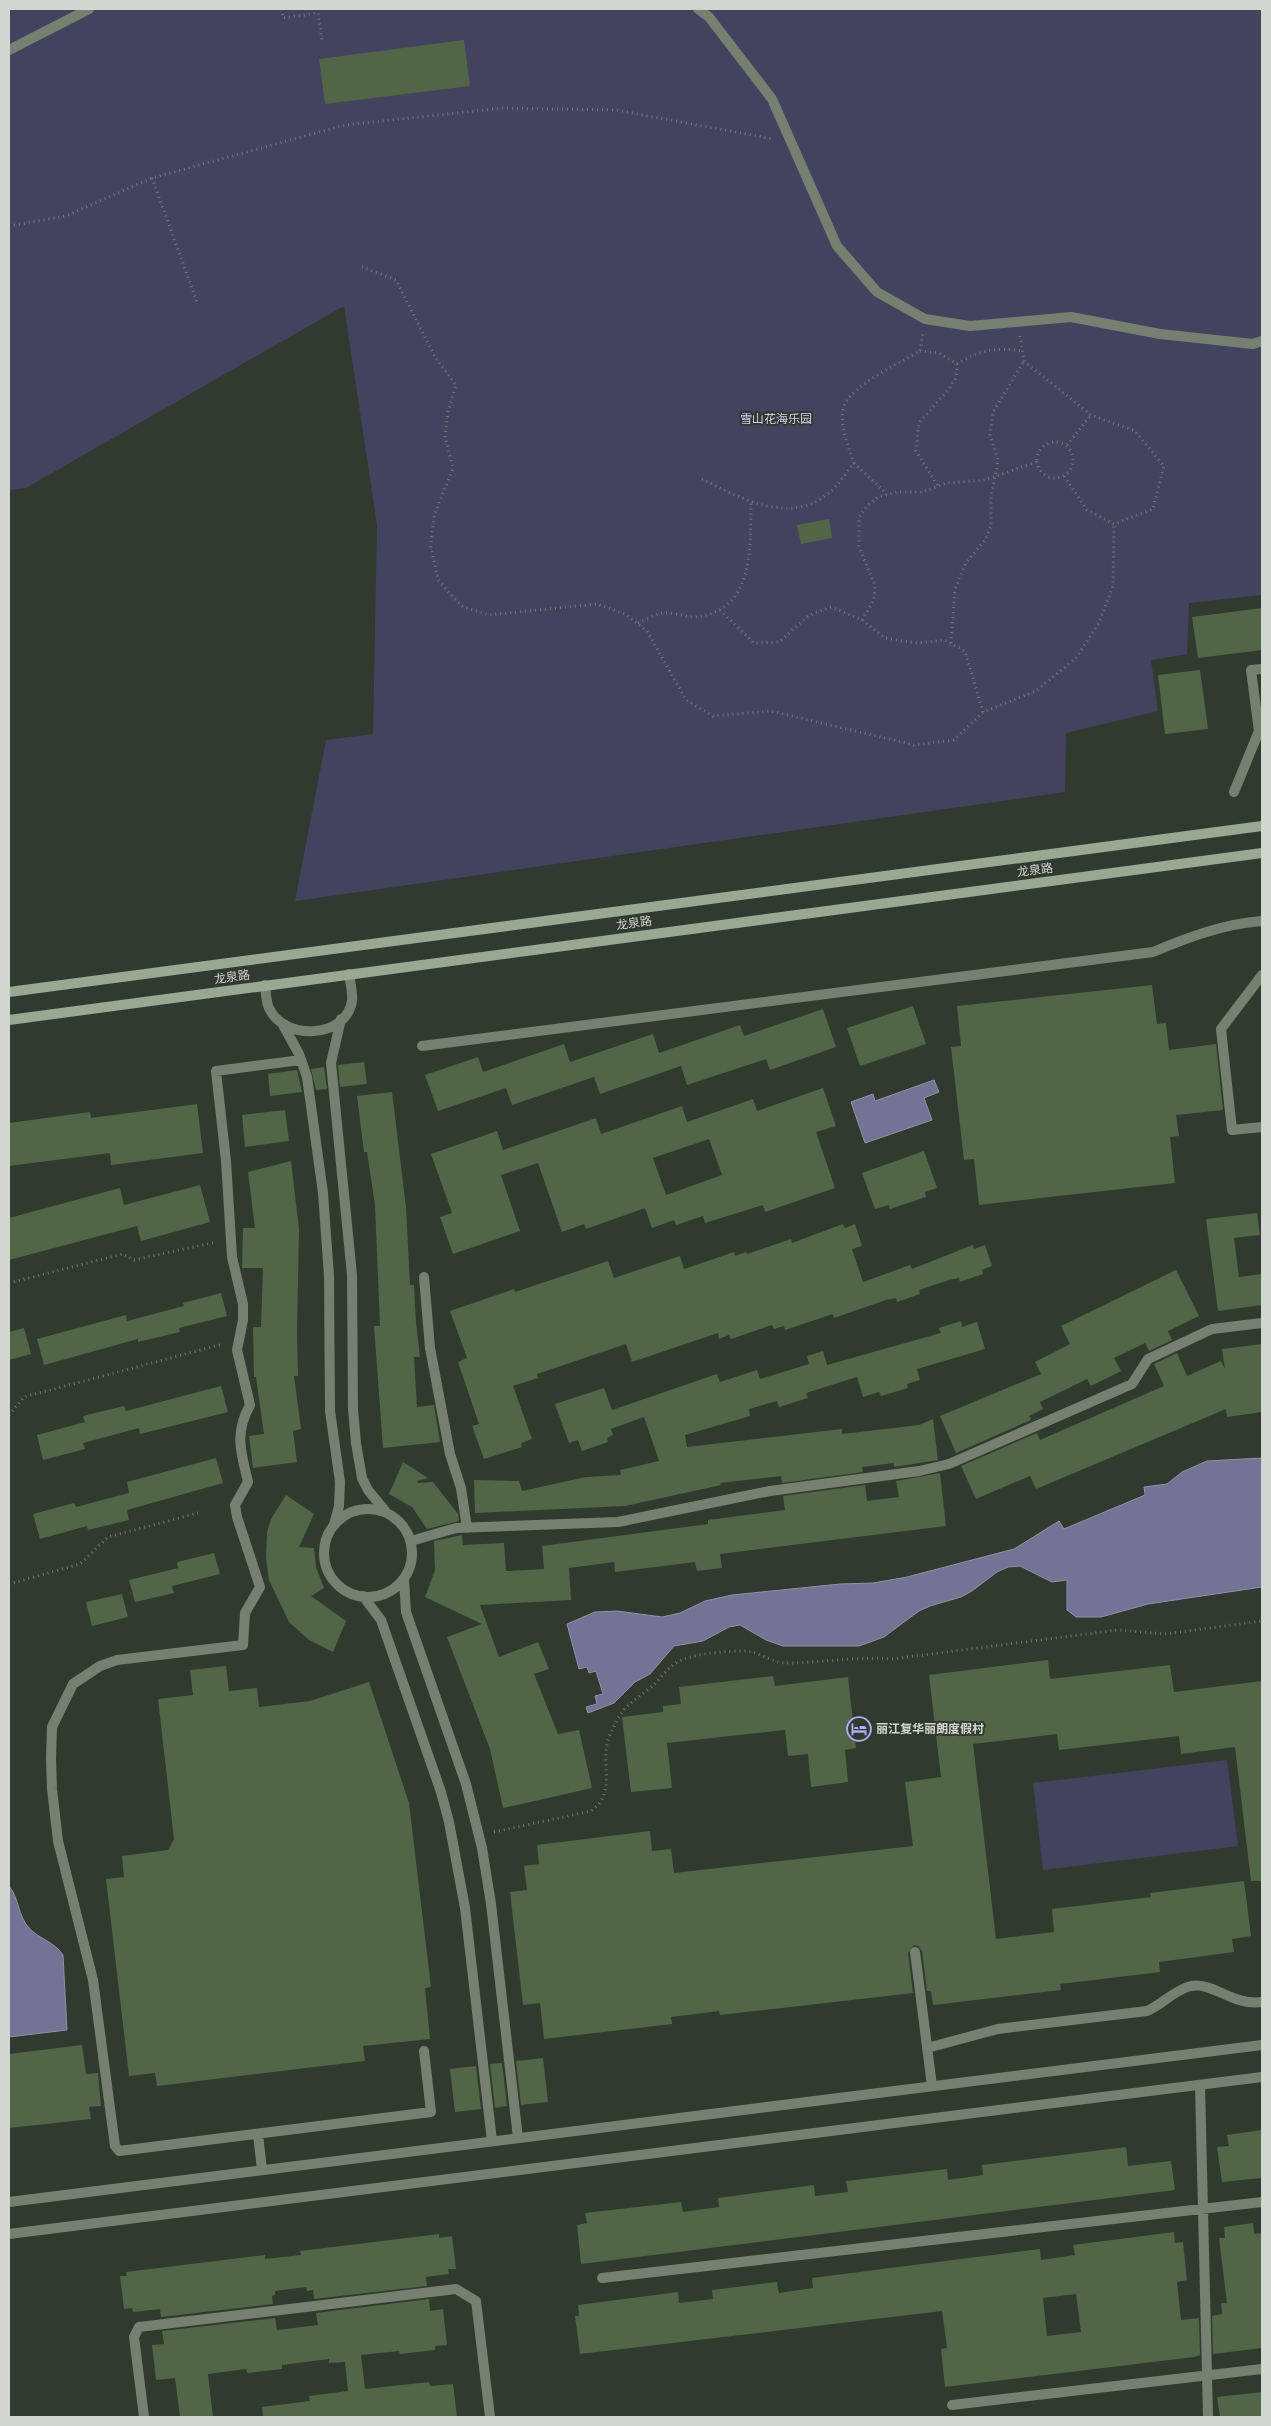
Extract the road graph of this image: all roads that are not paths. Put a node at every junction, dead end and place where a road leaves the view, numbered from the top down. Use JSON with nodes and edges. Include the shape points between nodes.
{"nodes":[{"id":1,"x":89,"y":9,"type":"edge"},
{"id":2,"x":698,"y":9,"type":"edge"},
{"id":3,"x":9,"y":50,"type":"edge"},
{"id":4,"x":1262,"y":341,"type":"edge"},
{"id":5,"x":1262,"y":669,"type":"edge"},
{"id":6,"x":1260,"y":733,"type":"edge"},
{"id":7,"x":1234,"y":792,"type":"dead end"},
{"id":8,"x":1262,"y":826,"type":"edge"},
{"id":9,"x":1262,"y":854,"type":"edge"},
{"id":10,"x":1262,"y":921,"type":"edge"},
{"id":11,"x":349,"y":974,"type":"junction"},
{"id":12,"x":1262,"y":975,"type":"edge"},
{"id":13,"x":265,"y":985,"type":"junction"},
{"id":14,"x":9,"y":992,"type":"edge"},
{"id":15,"x":341,"y":1019,"type":"junction"},
{"id":16,"x":9,"y":1020,"type":"edge"},
{"id":17,"x":282,"y":1024,"type":"junction"},
{"id":18,"x":422,"y":1046,"type":"dead end"},
{"id":19,"x":301,"y":1060,"type":"junction"},
{"id":20,"x":1262,"y":1127,"type":"edge"},
{"id":21,"x":424,"y":1277,"type":"dead end"},
{"id":22,"x":1262,"y":1323,"type":"edge"},
{"id":23,"x":386,"y":1512,"type":"junction"},
{"id":24,"x":334,"y":1525,"type":"junction"},
{"id":25,"x":467,"y":1528,"type":"junction"},
{"id":26,"x":411,"y":1541,"type":"junction"},
{"id":27,"x":404,"y":1579,"type":"junction"},
{"id":28,"x":362,"y":1596,"type":"junction"},
{"id":29,"x":915,"y":1952,"type":"dead end"},
{"id":30,"x":1262,"y":2002,"type":"edge"},
{"id":31,"x":1262,"y":2045,"type":"edge"},
{"id":32,"x":927,"y":2048,"type":"junction"},
{"id":33,"x":424,"y":2052,"type":"dead end"},
{"id":34,"x":1262,"y":2077,"type":"edge"},
{"id":35,"x":1200,"y":2085,"type":"junction"},
{"id":36,"x":932,"y":2086,"type":"junction"},
{"id":37,"x":258,"y":2134,"type":"junction"},
{"id":38,"x":518,"y":2138,"type":"junction"},
{"id":39,"x":492,"y":2141,"type":"junction"},
{"id":40,"x":262,"y":2170,"type":"junction"},
{"id":41,"x":9,"y":2202,"type":"edge"},
{"id":42,"x":1262,"y":2202,"type":"edge"},
{"id":43,"x":1204,"y":2209,"type":"junction"},
{"id":44,"x":9,"y":2234,"type":"edge"},
{"id":45,"x":602,"y":2278,"type":"dead end"},
{"id":46,"x":1262,"y":2369,"type":"edge"},
{"id":47,"x":1207,"y":2376,"type":"junction"},
{"id":48,"x":952,"y":2405,"type":"dead end"},
{"id":49,"x":144,"y":2417,"type":"edge"},
{"id":50,"x":490,"y":2417,"type":"edge"},
{"id":51,"x":1208,"y":2417,"type":"edge"}],
"edges":[{"from":1,"to":3,"type":"street"},
{"from":2,"to":4,"type":"street","via":[[709,17],[772,99],[837,246],[877,292],[925,320],[970,326],[1071,317],[1160,334],[1253,344]]},
{"from":5,"to":6,"type":"street","via":[[1251,670]]},
{"from":6,"to":7,"type":"street"},
{"from":8,"to":14,"type":"main road","name":"龙泉路"},
{"from":9,"to":11,"type":"main road","name":"龙泉路"},
{"from":10,"to":18,"type":"street","via":[[1198,933],[1153,952]]},
{"from":11,"to":13,"type":"main road","name":"龙泉路"},
{"from":11,"to":15,"type":"street","via":[[352,1001]]},
{"from":12,"to":20,"type":"street","via":[[1221,1029],[1232,1130]]},
{"from":13,"to":16,"type":"main road","name":"龙泉路"},
{"from":13,"to":17,"type":"street","via":[[268,1007]]},
{"from":15,"to":17,"type":"street","via":[[332,1026],[312,1032],[301,1032]]},
{"from":15,"to":23,"type":"street","via":[[331,1063],[350,1241],[356,1443],[365,1484]]},
{"from":17,"to":19,"type":"street"},
{"from":19,"to":24,"type":"street","via":[[307,1077],[321,1183],[328,1267],[330,1411],[340,1482]]},
{"from":19,"to":37,"type":"street","via":[[216,1071],[232,1257],[243,1304],[237,1350],[250,1405],[242,1420],[239,1439],[248,1482],[235,1505],[236,1517],[260,1586],[245,1613],[243,1645],[134,1656],[100,1666],[73,1684],[52,1727],[52,1789],[58,1841],[92,1972],[115,2146],[119,2151]]},
{"from":21,"to":25,"type":"street","via":[[430,1348]]},
{"from":22,"to":25,"type":"street","via":[[1212,1329],[1148,1359],[1132,1384],[949,1464],[770,1491],[618,1522]]},
{"from":23,"to":24,"type":"street","via":[[354,1511]]},
{"from":23,"to":26,"type":"street","via":[[403,1526]]},
{"from":24,"to":28,"type":"street","via":[[325,1546],[327,1569],[341,1587]]},
{"from":25,"to":26,"type":"street"},
{"from":26,"to":27,"type":"street","via":[[412,1557]]},
{"from":27,"to":28,"type":"street","via":[[386,1593]]},
{"from":27,"to":38,"type":"street","via":[[406,1612],[466,1784],[479,1835],[491,1904]]},
{"from":28,"to":39,"type":"street","via":[[381,1620],[449,1822],[465,1908]]},
{"from":29,"to":32,"type":"street"},
{"from":30,"to":32,"type":"street","via":[[1239,2002],[1210,1989],[1193,1986],[1174,1993],[1147,2011],[998,2029]]},
{"from":31,"to":36,"type":"street"},
{"from":32,"to":36,"type":"street"},
{"from":33,"to":37,"type":"street","via":[[431,2112]]},
{"from":34,"to":35,"type":"street"},
{"from":35,"to":43,"type":"street"},
{"from":35,"to":44,"type":"street"},
{"from":36,"to":38,"type":"street"},
{"from":37,"to":40,"type":"street"},
{"from":38,"to":39,"type":"street"},
{"from":39,"to":40,"type":"street"},
{"from":40,"to":41,"type":"street"},
{"from":42,"to":43,"type":"street"},
{"from":43,"to":45,"type":"street"},
{"from":43,"to":47,"type":"street"},
{"from":46,"to":47,"type":"street"},
{"from":47,"to":48,"type":"street"},
{"from":47,"to":51,"type":"street"},
{"from":49,"to":50,"type":"street","via":[[134,2337],[139,2327],[456,2289],[476,2301]]}]}
